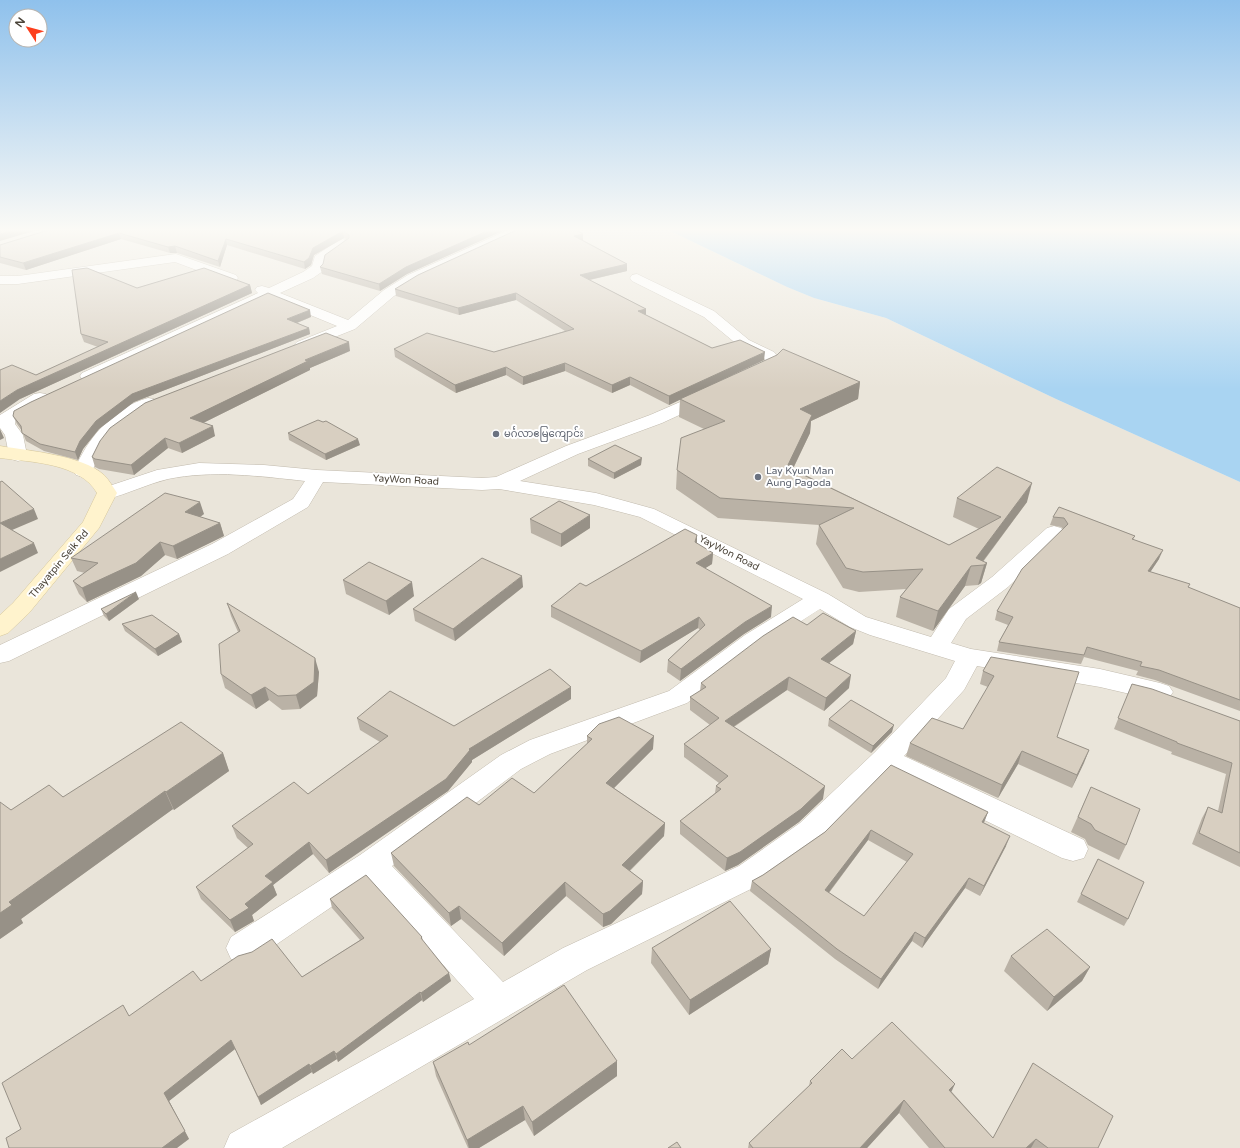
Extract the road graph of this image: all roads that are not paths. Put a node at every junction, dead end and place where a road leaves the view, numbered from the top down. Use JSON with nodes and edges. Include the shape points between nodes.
{"nodes":[{"id":1,"x":240,"y":282,"type":"edge"},
{"id":2,"x":293,"y":282,"type":"edge"},
{"id":3,"x":407,"y":282,"type":"edge"},
{"id":4,"x":644,"y":282,"type":"edge"},
{"id":5,"x":269,"y":292,"type":"junction"},
{"id":6,"x":350,"y":326,"type":"junction"},
{"id":7,"x":290,"y":350,"type":"edge"},
{"id":8,"x":741,"y":380,"type":"edge"},
{"id":9,"x":78,"y":381,"type":"edge"},
{"id":10,"x":720,"y":390,"type":"edge"},
{"id":11,"x":56,"y":391,"type":"edge"},
{"id":12,"x":164,"y":397,"type":"edge"},
{"id":13,"x":0,"y":452,"type":"edge"},
{"id":14,"x":18,"y":455,"type":"junction"},
{"id":15,"x":83,"y":471,"type":"junction"},
{"id":16,"x":317,"y":476,"type":"junction"},
{"id":17,"x":499,"y":483,"type":"junction"},
{"id":18,"x":107,"y":493,"type":"junction"},
{"id":19,"x":1054,"y":532,"type":"dead end"},
{"id":20,"x":820,"y":599,"type":"junction"},
{"id":21,"x":0,"y":628,"type":"edge"},
{"id":22,"x":937,"y":647,"type":"junction"},
{"id":23,"x":0,"y":655,"type":"edge"},
{"id":24,"x":970,"y":657,"type":"junction"},
{"id":25,"x":1176,"y":698,"type":"edge"},
{"id":26,"x":884,"y":759,"type":"junction"},
{"id":27,"x":1073,"y":849,"type":"dead end"},
{"id":28,"x":371,"y":864,"type":"junction"},
{"id":29,"x":243,"y":948,"type":"dead end"},
{"id":30,"x":500,"y":1003,"type":"junction"},
{"id":31,"x":244,"y":1148,"type":"edge"}],
"edges":[{"from":1,"to":5,"type":"street"},
{"from":2,"to":5,"type":"street"},
{"from":3,"to":6,"type":"street","via":[[389,293]]},
{"from":4,"to":8,"type":"street","via":[[709,314],[744,343],[768,355],[774,362]]},
{"from":5,"to":6,"type":"street"},
{"from":5,"to":9,"type":"street"},
{"from":6,"to":7,"type":"street"},
{"from":10,"to":17,"type":"street","via":[[656,419],[572,450]]},
{"from":11,"to":14,"type":"street","via":[[8,416],[6,424],[14,435]]},
{"from":12,"to":15,"type":"street","via":[[141,406],[113,425],[98,441]]},
{"from":13,"to":14,"type":"street"},
{"from":14,"to":15,"type":"street","via":[[52,461]]},
{"from":15,"to":18,"type":"street","via":[[97,478]]},
{"from":16,"to":17,"type":"street","name":"YayWon Road"},
{"from":16,"to":18,"type":"street","name":"YayWon Road","via":[[264,470],[199,469],[164,474]]},
{"from":16,"to":23,"type":"street","via":[[300,503],[227,546]]},
{"from":17,"to":20,"type":"street","name":"YayWon Road","via":[[596,499],[648,514]]},
{"from":18,"to":21,"type":"street","name":"Thayatpin Seik Rd","via":[[92,524],[21,608]]},
{"from":19,"to":22,"type":"street","via":[[1000,582],[958,614]]},
{"from":20,"to":22,"type":"street","name":"YayWon Road","via":[[858,622]]},
{"from":20,"to":28,"type":"street","via":[[759,637],[678,696],[540,747],[511,762]]},
{"from":22,"to":24,"type":"street","name":"YayWon Road"},
{"from":24,"to":25,"type":"street","name":"YayWon Road","via":[[1100,678],[1154,690]]},
{"from":24,"to":26,"type":"street","via":[[955,684]]},
{"from":26,"to":27,"type":"street"},
{"from":26,"to":30,"type":"street","via":[[811,832],[750,875],[575,959]]},
{"from":28,"to":29,"type":"street"},
{"from":28,"to":30,"type":"street"},
{"from":30,"to":31,"type":"street"}]}
